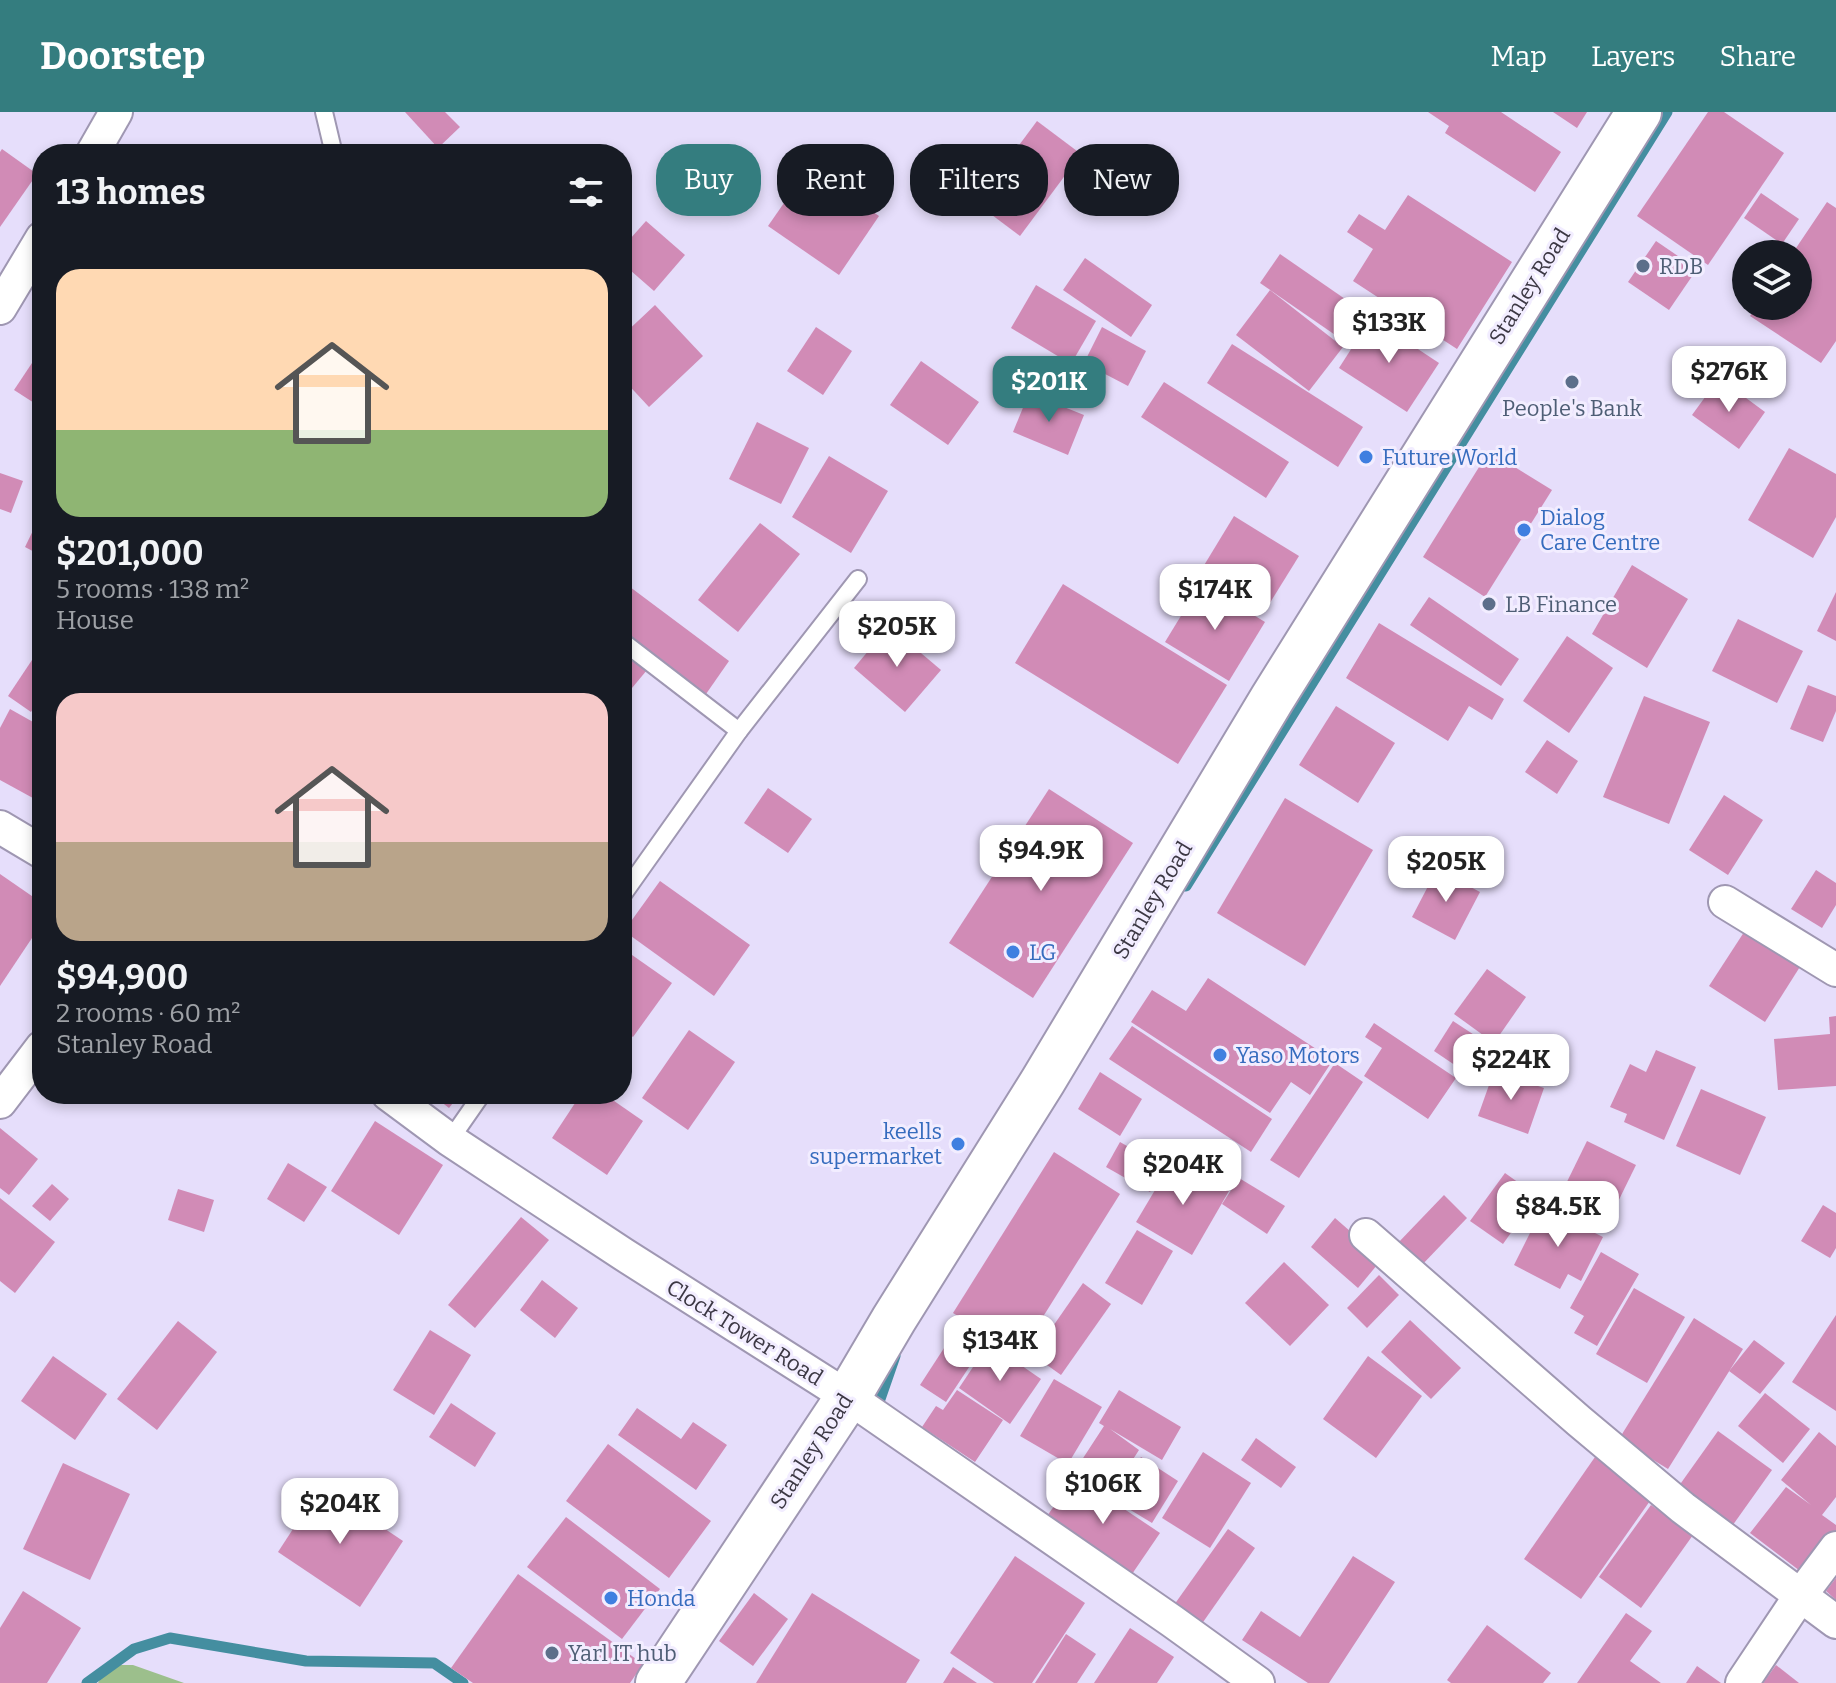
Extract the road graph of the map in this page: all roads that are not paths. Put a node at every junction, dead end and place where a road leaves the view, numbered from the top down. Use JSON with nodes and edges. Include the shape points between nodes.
{"nodes":[{"id":1,"x":116,"y":112,"type":"edge"},
{"id":2,"x":324,"y":112,"type":"edge"},
{"id":3,"x":1639,"y":112,"type":"edge"},
{"id":4,"x":101,"y":144,"type":"edge"},
{"id":5,"x":332,"y":144,"type":"edge"},
{"id":6,"x":32,"y":255,"type":"edge"},
{"id":7,"x":0,"y":308,"type":"edge"},
{"id":8,"x":858,"y":579,"type":"dead end"},
{"id":9,"x":632,"y":649,"type":"edge"},
{"id":10,"x":739,"y":731,"type":"junction"},
{"id":11,"x":0,"y":827,"type":"edge"},
{"id":12,"x":32,"y":846,"type":"edge"},
{"id":13,"x":632,"y":882,"type":"edge"},
{"id":14,"x":1725,"y":902,"type":"dead end"},
{"id":15,"x":1836,"y":970,"type":"edge"},
{"id":16,"x":32,"y":1060,"type":"edge"},
{"id":17,"x":0,"y":1102,"type":"edge"},
{"id":18,"x":401,"y":1104,"type":"edge"},
{"id":19,"x":475,"y":1104,"type":"edge"},
{"id":20,"x":450,"y":1140,"type":"junction"},
{"id":21,"x":1366,"y":1235,"type":"dead end"},
{"id":22,"x":848,"y":1397,"type":"junction"},
{"id":23,"x":1836,"y":1548,"type":"edge"},
{"id":24,"x":1800,"y":1596,"type":"junction"},
{"id":25,"x":1836,"y":1622,"type":"edge"},
{"id":26,"x":658,"y":1683,"type":"edge"},
{"id":27,"x":1258,"y":1683,"type":"edge"},
{"id":28,"x":1742,"y":1683,"type":"edge"}],
"edges":[{"from":1,"to":4,"type":"street"},
{"from":2,"to":5,"type":"lane"},
{"from":3,"to":22,"type":"main road","name":"Stanley Road","via":[[1272,699]]},
{"from":6,"to":7,"type":"street"},
{"from":8,"to":10,"type":"lane"},
{"from":9,"to":10,"type":"lane"},
{"from":10,"to":13,"type":"lane"},
{"from":11,"to":12,"type":"street"},
{"from":14,"to":15,"type":"street"},
{"from":16,"to":17,"type":"street"},
{"from":18,"to":20,"type":"street","name":"Clock Tower Road"},
{"from":19,"to":20,"type":"lane"},
{"from":20,"to":22,"type":"street","name":"Clock Tower Road"},
{"from":21,"to":24,"type":"street","via":[[1683,1508]]},
{"from":22,"to":26,"type":"main road","name":"Stanley Road"},
{"from":22,"to":27,"type":"street","name":"Clock Tower Road"},
{"from":23,"to":24,"type":"street"},
{"from":24,"to":25,"type":"street"},
{"from":24,"to":28,"type":"street"}]}
